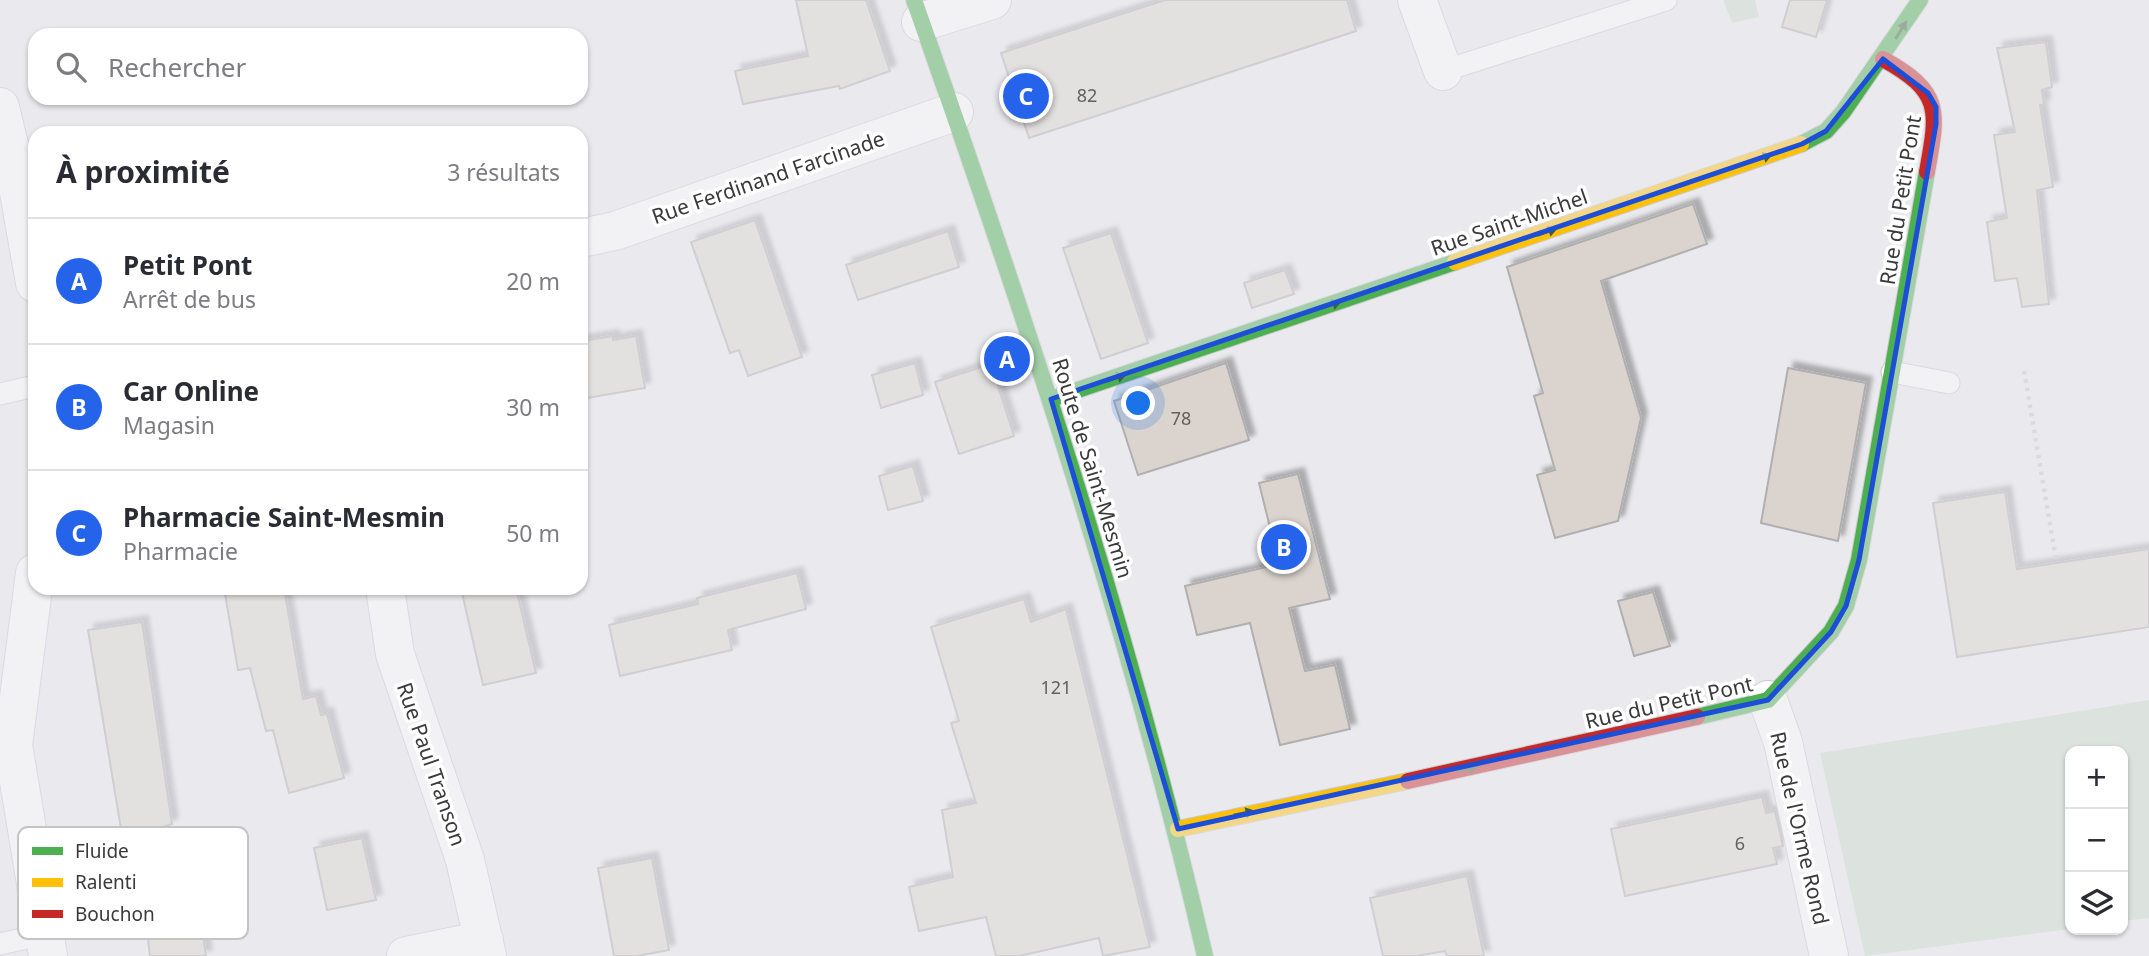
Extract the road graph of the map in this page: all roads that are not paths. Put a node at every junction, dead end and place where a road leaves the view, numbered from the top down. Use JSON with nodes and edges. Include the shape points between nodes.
{"nodes":[{"id":1,"x":992,"y":0,"type":"edge"},
{"id":2,"x":1417,"y":0,"type":"edge"},
{"id":3,"x":1666,"y":0,"type":"edge"},
{"id":4,"x":1920,"y":0,"type":"edge"},
{"id":5,"x":917,"y":11,"type":"edge"},
{"id":6,"x":1882,"y":59,"type":"junction"},
{"id":7,"x":1443,"y":71,"type":"joint"},
{"id":8,"x":0,"y":107,"type":"edge"},
{"id":9,"x":954,"y":112,"type":"junction"},
{"id":10,"x":588,"y":237,"type":"edge"},
{"id":11,"x":28,"y":243,"type":"edge"},
{"id":12,"x":1892,"y":372,"type":"junction"},
{"id":13,"x":1949,"y":383,"type":"dead end"},
{"id":14,"x":28,"y":388,"type":"edge"},
{"id":15,"x":0,"y":394,"type":"edge"},
{"id":16,"x":1051,"y":399,"type":"junction"},
{"id":17,"x":32,"y":595,"type":"edge"},
{"id":18,"x":386,"y":595,"type":"edge"},
{"id":19,"x":1768,"y":700,"type":"junction"},
{"id":20,"x":27,"y":827,"type":"edge"},
{"id":21,"x":1178,"y":829,"type":"junction"},
{"id":22,"x":0,"y":944,"type":"edge"},
{"id":23,"x":46,"y":945,"type":"edge"},
{"id":24,"x":486,"y":948,"type":"edge"},
{"id":25,"x":406,"y":956,"type":"edge"},
{"id":26,"x":1205,"y":956,"type":"edge"},
{"id":27,"x":1829,"y":956,"type":"edge"}],
"edges":[{"from":1,"to":5,"type":"street"},
{"from":2,"to":7,"type":"street"},
{"from":3,"to":7,"type":"lane"},
{"from":6,"to":4,"type":"street","name":"Rue Saint-Michel","one_way":true},
{"from":5,"to":9,"type":"street","name":"Route de Saint-Mesmin"},
{"from":6,"to":12,"type":"street","name":"Rue du Petit Pont","via":[[1901,68],[1937,107]]},
{"from":16,"to":6,"type":"street","name":"Rue Saint-Michel","one_way":true,"via":[[1802,144],[1826,131]]},
{"from":8,"to":11,"type":"street"},
{"from":9,"to":10,"type":"street","name":"Rue Ferdinand Farcinade"},
{"from":9,"to":16,"type":"street","name":"Route de Saint-Mesmin"},
{"from":12,"to":13,"type":"lane"},
{"from":12,"to":19,"type":"street","name":"Rue du Petit Pont","via":[[1859,559],[1846,606],[1831,632]]},
{"from":14,"to":15,"type":"lane"},
{"from":16,"to":21,"type":"street","name":"Route de Saint-Mesmin"},
{"from":17,"to":20,"type":"street","via":[[13,745]]},
{"from":18,"to":24,"type":"street","name":"Rue Paul Transon","via":[[394,654],[465,860]]},
{"from":21,"to":19,"type":"street","name":"Rue du Petit Pont","one_way":true,"via":[[1511,760]]},
{"from":19,"to":27,"type":"street","name":"Rue de l'Orme Rond","via":[[1783,742]]},
{"from":21,"to":26,"type":"street","name":"Route de Saint-Mesmin"},
{"from":22,"to":23,"type":"lane"},
{"from":24,"to":25,"type":"street"}]}
